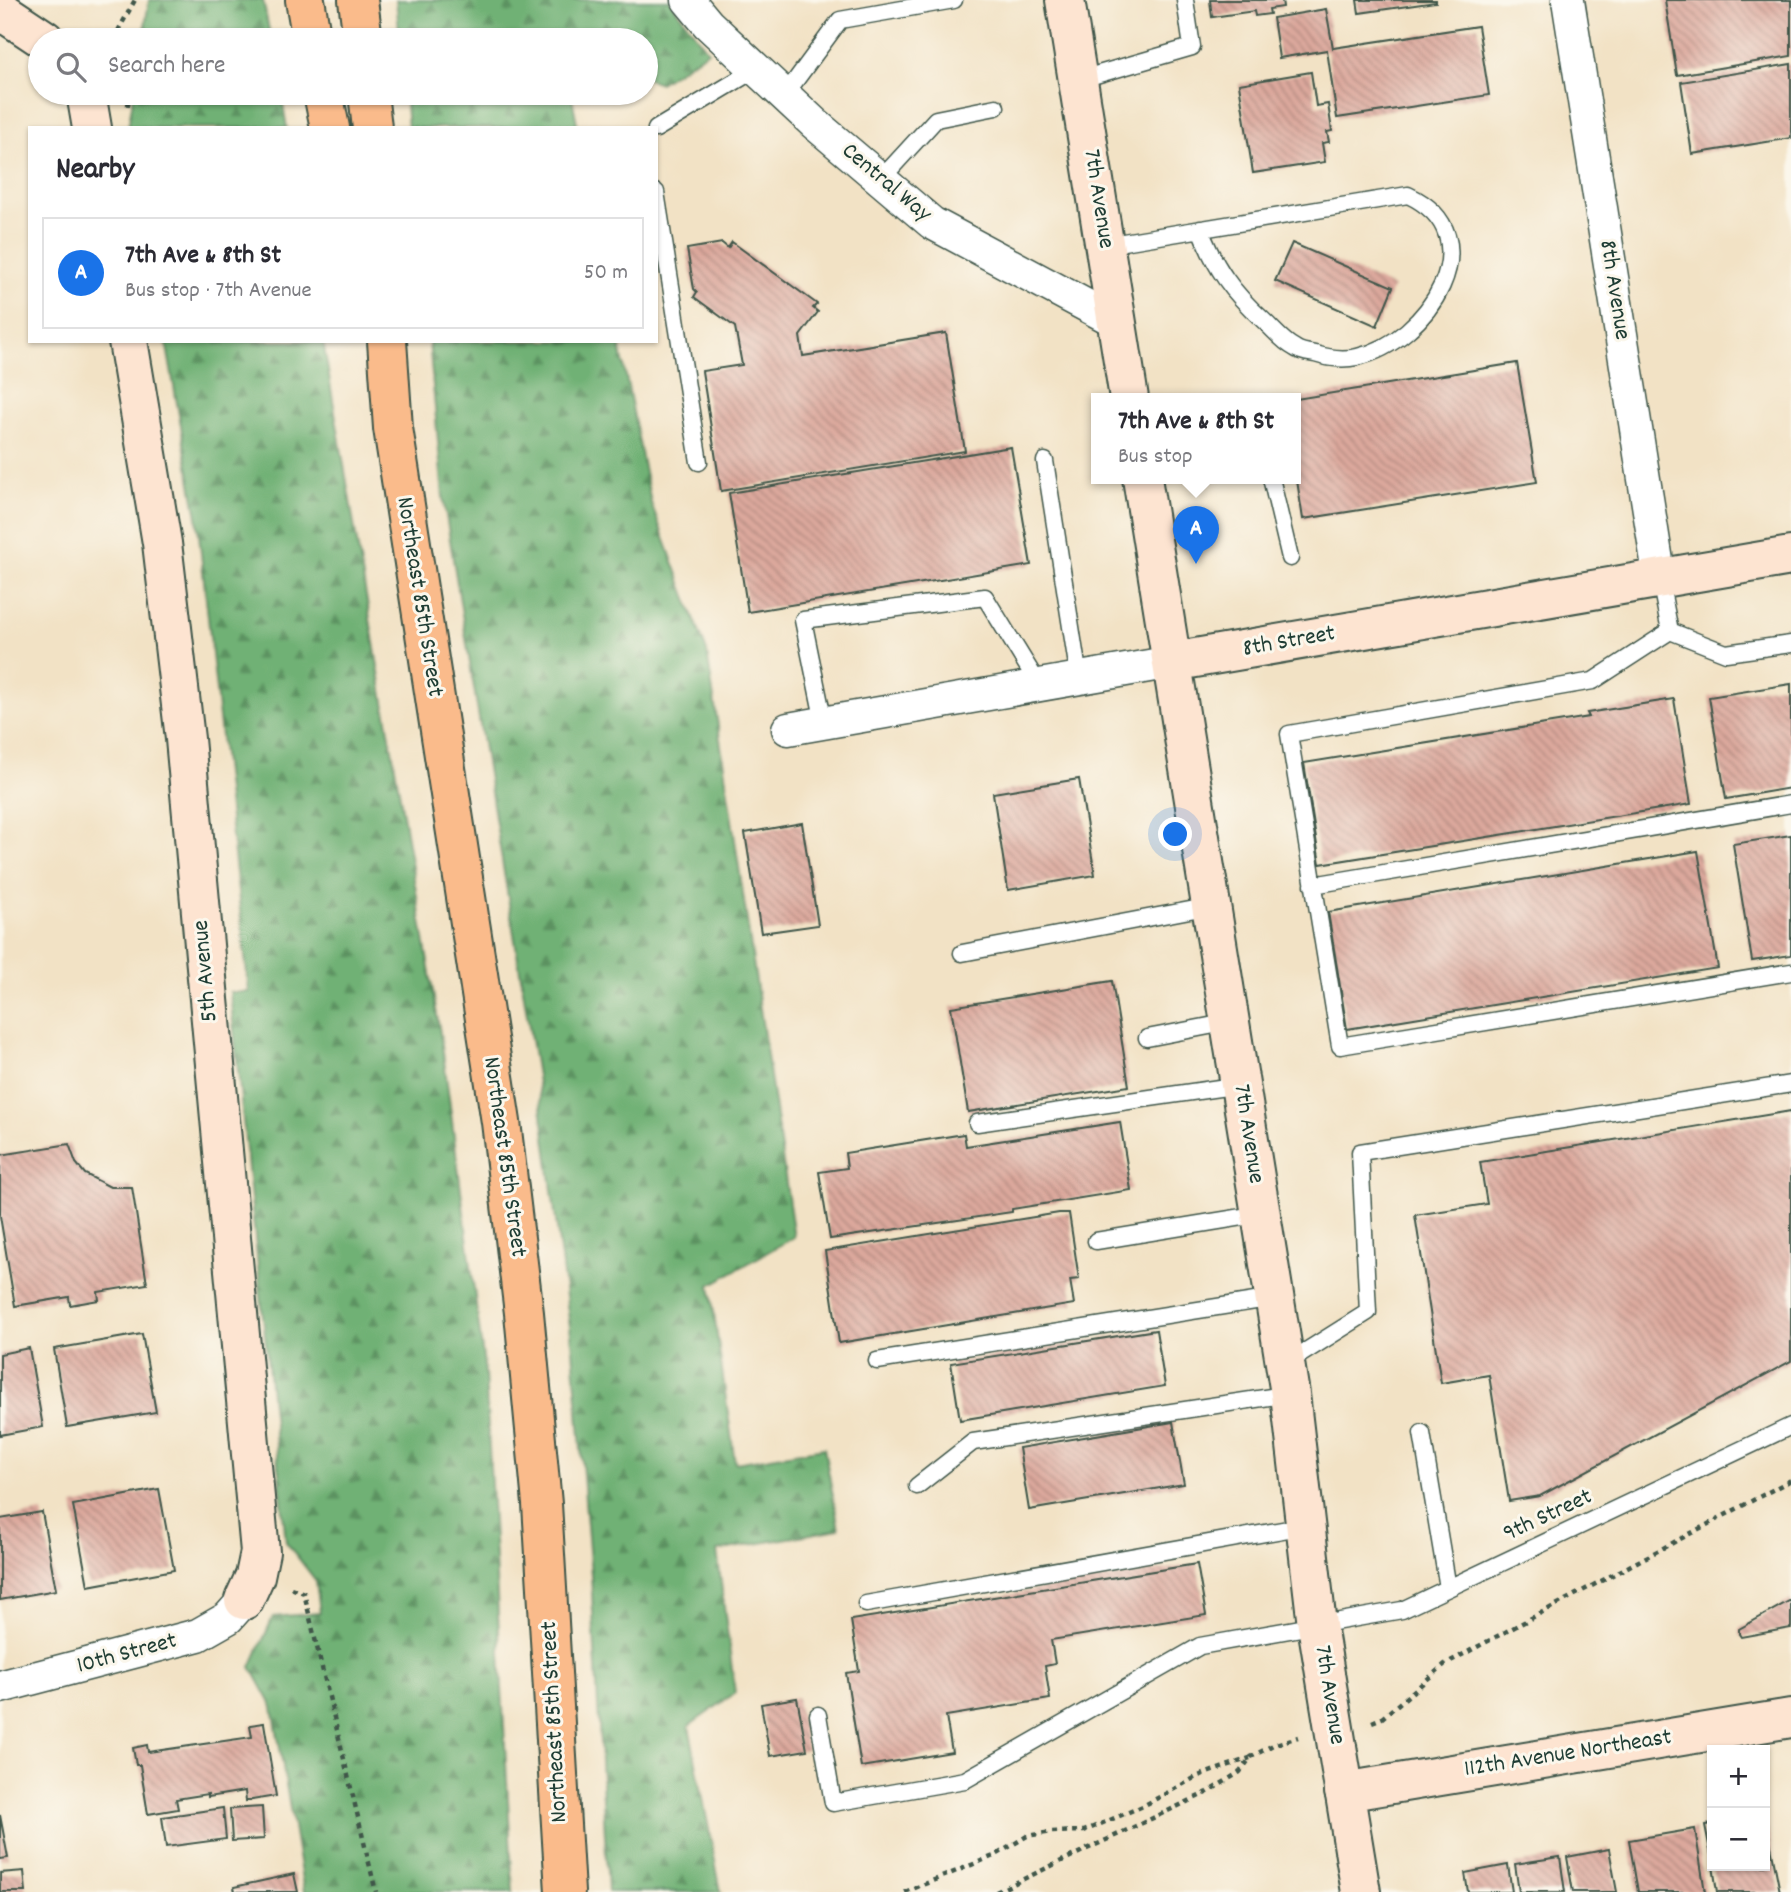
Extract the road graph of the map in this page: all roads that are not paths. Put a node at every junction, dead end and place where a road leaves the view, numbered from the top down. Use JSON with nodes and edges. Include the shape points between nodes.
{"nodes":[{"id":1,"x":305,"y":0,"type":"edge"},
{"id":2,"x":358,"y":0,"type":"edge"},
{"id":3,"x":688,"y":0,"type":"edge"},
{"id":4,"x":954,"y":0,"type":"edge"},
{"id":5,"x":1065,"y":0,"type":"edge"},
{"id":6,"x":1185,"y":0,"type":"edge"},
{"id":7,"x":1568,"y":0,"type":"edge"},
{"id":8,"x":0,"y":10,"type":"edge"},
{"id":9,"x":311,"y":28,"type":"edge"},
{"id":10,"x":362,"y":28,"type":"edge"},
{"id":11,"x":28,"y":29,"type":"edge"},
{"id":12,"x":756,"y":69,"type":"junction"},
{"id":13,"x":1078,"y":79,"type":"junction"},
{"id":14,"x":784,"y":96,"type":"junction"},
{"id":15,"x":88,"y":105,"type":"edge"},
{"id":16,"x":325,"y":105,"type":"edge"},
{"id":17,"x":369,"y":105,"type":"edge"},
{"id":18,"x":996,"y":107,"type":"dead end"},
{"id":19,"x":92,"y":126,"type":"edge"},
{"id":20,"x":330,"y":126,"type":"edge"},
{"id":21,"x":372,"y":126,"type":"edge"},
{"id":22,"x":658,"y":128,"type":"edge"},
{"id":23,"x":881,"y":179,"type":"junction"},
{"id":24,"x":658,"y":205,"type":"edge"},
{"id":25,"x":1200,"y":229,"type":"junction"},
{"id":26,"x":1105,"y":245,"type":"junction"},
{"id":27,"x":1117,"y":322,"type":"junction"},
{"id":28,"x":128,"y":343,"type":"edge"},
{"id":29,"x":367,"y":343,"type":"edge"},
{"id":30,"x":387,"y":343,"type":"edge"},
{"id":31,"x":1128,"y":393,"type":"edge"},
{"id":32,"x":393,"y":428,"type":"junction"},
{"id":33,"x":1045,"y":461,"type":"dead end"},
{"id":34,"x":699,"y":463,"type":"dead end"},
{"id":35,"x":1143,"y":484,"type":"edge"},
{"id":36,"x":1272,"y":484,"type":"edge"},
{"id":37,"x":1791,"y":556,"type":"edge"},
{"id":38,"x":1290,"y":558,"type":"dead end"},
{"id":39,"x":1660,"y":580,"type":"junction"},
{"id":40,"x":1670,"y":631,"type":"junction"},
{"id":41,"x":1791,"y":644,"type":"edge"},
{"id":42,"x":1172,"y":662,"type":"junction"},
{"id":43,"x":1079,"y":678,"type":"junction"},
{"id":44,"x":1040,"y":685,"type":"junction"},
{"id":45,"x":824,"y":723,"type":"junction"},
{"id":46,"x":788,"y":729,"type":"dead end"},
{"id":47,"x":1791,"y":804,"type":"edge"},
{"id":48,"x":1313,"y":884,"type":"junction"},
{"id":49,"x":1211,"y":906,"type":"junction"},
{"id":50,"x":962,"y":953,"type":"dead end"},
{"id":51,"x":1791,"y":972,"type":"edge"},
{"id":52,"x":1230,"y":1022,"type":"junction"},
{"id":53,"x":1147,"y":1038,"type":"dead end"},
{"id":54,"x":1791,"y":1084,"type":"edge"},
{"id":55,"x":1240,"y":1085,"type":"junction"},
{"id":56,"x":977,"y":1123,"type":"dead end"},
{"id":57,"x":1261,"y":1214,"type":"junction"},
{"id":58,"x":1096,"y":1241,"type":"dead end"},
{"id":59,"x":1274,"y":1298,"type":"junction"},
{"id":60,"x":877,"y":1361,"type":"dead end"},
{"id":61,"x":1288,"y":1379,"type":"junction"},
{"id":62,"x":1791,"y":1426,"type":"edge"},
{"id":63,"x":1422,"y":1433,"type":"dead end"},
{"id":64,"x":917,"y":1486,"type":"dead end"},
{"id":65,"x":1305,"y":1527,"type":"junction"},
{"id":66,"x":1448,"y":1588,"type":"junction"},
{"id":67,"x":244,"y":1600,"type":"joint"},
{"id":68,"x":866,"y":1604,"type":"dead end"},
{"id":69,"x":1317,"y":1625,"type":"junction"},
{"id":70,"x":0,"y":1687,"type":"edge"},
{"id":71,"x":818,"y":1715,"type":"dead end"},
{"id":72,"x":1791,"y":1718,"type":"edge"},
{"id":73,"x":1344,"y":1792,"type":"junction"},
{"id":74,"x":565,"y":1892,"type":"edge"},
{"id":75,"x":1361,"y":1892,"type":"edge"}],
"edges":[{"from":1,"to":9,"type":"main road"},
{"from":2,"to":10,"type":"main road"},
{"from":3,"to":12,"type":"street","name":"Central Way"},
{"from":4,"to":14,"type":"lane","via":[[840,20]]},
{"from":5,"to":13,"type":"street","name":"7th Avenue"},
{"from":6,"to":13,"type":"lane","via":[[1192,47]]},
{"from":7,"to":39,"type":"street","name":"8th Avenue"},
{"from":8,"to":11,"type":"street"},
{"from":12,"to":14,"type":"street","name":"Central Way"},
{"from":12,"to":22,"type":"lane"},
{"from":13,"to":26,"type":"street","name":"7th Avenue"},
{"from":14,"to":23,"type":"street","name":"Central Way"},
{"from":15,"to":19,"type":"street"},
{"from":16,"to":20,"type":"main road"},
{"from":17,"to":21,"type":"main road"},
{"from":18,"to":23,"type":"lane","via":[[936,119]]},
{"from":23,"to":27,"type":"street","name":"Central Way","via":[[932,223]]},
{"from":24,"to":34,"type":"lane"},
{"from":25,"to":25,"type":"lane","via":[[1408,195],[1437,216],[1447,234],[1450,257],[1445,282],[1416,323],[1392,342],[1358,357],[1329,358],[1296,349],[1232,290],[1211,258]]},
{"from":25,"to":26,"type":"lane"},
{"from":26,"to":27,"type":"street","name":"7th Avenue"},
{"from":27,"to":31,"type":"street","name":"7th Avenue"},
{"from":28,"to":67,"type":"street","name":"5th Avenue","via":[[162,542],[185,739],[260,1552]]},
{"from":29,"to":32,"type":"main road","name":"Northeast 85th Street"},
{"from":30,"to":32,"type":"main road","name":"Northeast 85th Street"},
{"from":32,"to":74,"type":"main road","name":"Northeast 85th Street","via":[[501,1122],[521,1286],[542,1504]]},
{"from":33,"to":43,"type":"lane"},
{"from":35,"to":42,"type":"street","name":"7th Avenue"},
{"from":36,"to":38,"type":"lane"},
{"from":37,"to":39,"type":"street","name":"8th Street"},
{"from":39,"to":40,"type":"lane"},
{"from":39,"to":42,"type":"street","name":"8th Street"},
{"from":40,"to":41,"type":"lane","via":[[1726,653]]},
{"from":40,"to":48,"type":"lane","via":[[1593,681],[1289,734]]},
{"from":42,"to":43,"type":"street","name":"8th Street"},
{"from":42,"to":49,"type":"street","name":"7th Avenue"},
{"from":43,"to":44,"type":"street","name":"8th Street"},
{"from":44,"to":45,"type":"street","name":"8th Street"},
{"from":44,"to":45,"type":"lane","via":[[985,597],[803,620]]},
{"from":45,"to":46,"type":"street","name":"8th Street"},
{"from":47,"to":48,"type":"lane"},
{"from":48,"to":51,"type":"lane","via":[[1340,1046]]},
{"from":49,"to":50,"type":"lane"},
{"from":49,"to":52,"type":"street","name":"7th Avenue"},
{"from":52,"to":53,"type":"lane"},
{"from":52,"to":55,"type":"street","name":"7th Avenue"},
{"from":54,"to":61,"type":"lane","via":[[1360,1152],[1368,1312]]},
{"from":55,"to":56,"type":"lane"},
{"from":55,"to":57,"type":"street","name":"7th Avenue"},
{"from":57,"to":58,"type":"lane"},
{"from":57,"to":59,"type":"street","name":"7th Avenue"},
{"from":59,"to":60,"type":"lane"},
{"from":59,"to":61,"type":"street","name":"7th Avenue"},
{"from":61,"to":64,"type":"lane","via":[[973,1442]]},
{"from":61,"to":65,"type":"street","name":"7th Avenue"},
{"from":62,"to":66,"type":"lane","name":"9th Street"},
{"from":63,"to":66,"type":"lane"},
{"from":65,"to":68,"type":"lane"},
{"from":65,"to":69,"type":"street","name":"7th Avenue"},
{"from":66,"to":69,"type":"lane","name":"9th Street","via":[[1402,1610]]},
{"from":67,"to":70,"type":"street","name":"10th Street","via":[[228,1618],[198,1635]]},
{"from":69,"to":71,"type":"lane","name":"9th Street","via":[[1200,1646],[965,1780],[833,1804]]},
{"from":69,"to":73,"type":"street","name":"7th Avenue"},
{"from":72,"to":73,"type":"street","name":"112th Avenue Northeast"},
{"from":73,"to":75,"type":"street","name":"7th Avenue"}]}
